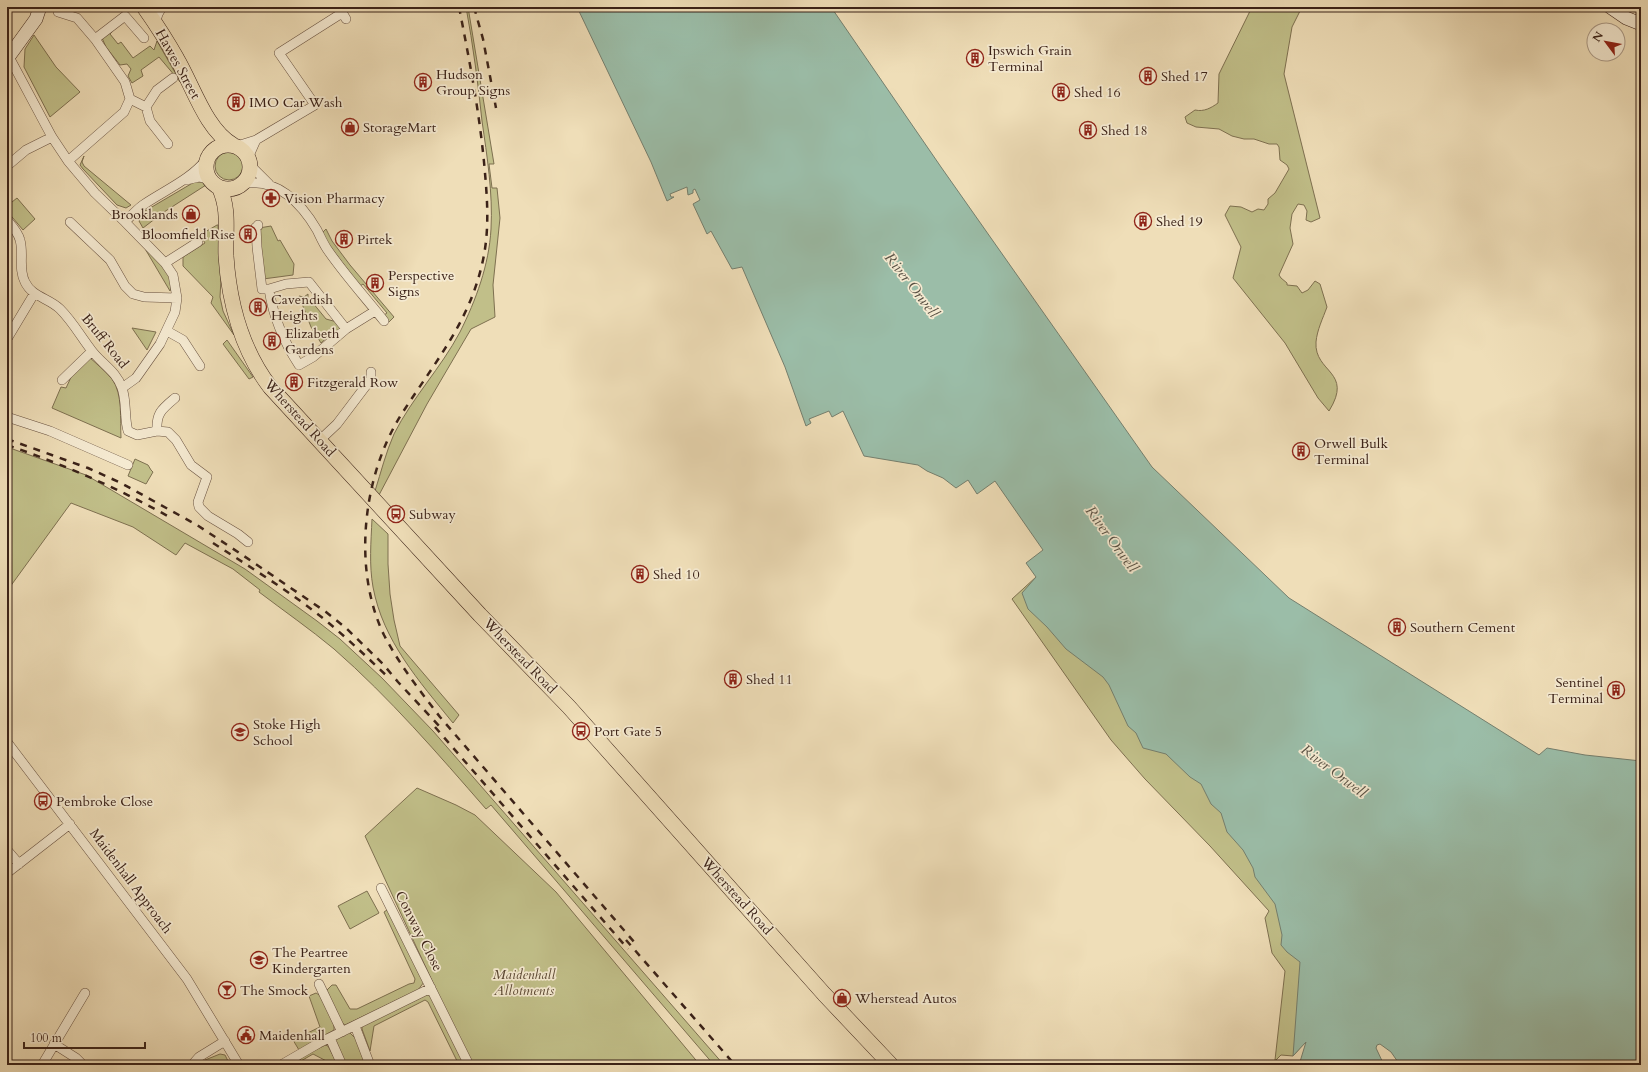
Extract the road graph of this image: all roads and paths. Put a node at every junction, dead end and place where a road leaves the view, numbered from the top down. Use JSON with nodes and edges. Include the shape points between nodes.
{"nodes":[{"id":1,"x":10,"y":7,"type":"edge"},
{"id":2,"x":40,"y":7,"type":"edge"},
{"id":3,"x":144,"y":7,"type":"edge"},
{"id":4,"x":161,"y":7,"type":"edge"},
{"id":5,"x":1610,"y":7,"type":"edge"},
{"id":6,"x":7,"y":10,"type":"edge"},
{"id":7,"x":58,"y":12,"type":"dead end"},
{"id":8,"x":342,"y":13,"type":"edge"},
{"id":9,"x":155,"y":24,"type":"junction"},
{"id":10,"x":1641,"y":24,"type":"edge"},
{"id":11,"x":144,"y":38,"type":"dead end"},
{"id":12,"x":95,"y":39,"type":"junction"},
{"id":13,"x":8,"y":56,"type":"edge"},
{"id":14,"x":173,"y":78,"type":"dead end"},
{"id":15,"x":130,"y":99,"type":"junction"},
{"id":16,"x":146,"y":107,"type":"junction"},
{"id":17,"x":210,"y":122,"type":"junction"},
{"id":18,"x":52,"y":137,"type":"junction"},
{"id":19,"x":256,"y":140,"type":"junction"},
{"id":20,"x":168,"y":144,"type":"dead end"},
{"id":21,"x":235,"y":146,"type":"junction"},
{"id":22,"x":209,"y":157,"type":"junction"},
{"id":23,"x":68,"y":161,"type":"junction"},
{"id":24,"x":7,"y":166,"type":"edge"},
{"id":25,"x":246,"y":173,"type":"junction"},
{"id":26,"x":181,"y":182,"type":"junction"},
{"id":27,"x":215,"y":184,"type":"junction"},
{"id":28,"x":270,"y":185,"type":"junction"},
{"id":29,"x":227,"y":210,"type":"junction"},
{"id":30,"x":7,"y":220,"type":"edge"},
{"id":31,"x":70,"y":222,"type":"dead end"},
{"id":32,"x":125,"y":222,"type":"junction"},
{"id":33,"x":258,"y":224,"type":"dead end"},
{"id":34,"x":198,"y":242,"type":"dead end"},
{"id":35,"x":165,"y":263,"type":"junction"},
{"id":36,"x":269,"y":289,"type":"junction"},
{"id":37,"x":34,"y":294,"type":"junction"},
{"id":38,"x":177,"y":298,"type":"junction"},
{"id":39,"x":375,"y":310,"type":"junction"},
{"id":40,"x":384,"y":321,"type":"dead end"},
{"id":41,"x":346,"y":329,"type":"junction"},
{"id":42,"x":167,"y":331,"type":"junction"},
{"id":43,"x":7,"y":340,"type":"edge"},
{"id":44,"x":92,"y":350,"type":"junction"},
{"id":45,"x":200,"y":366,"type":"dead end"},
{"id":46,"x":371,"y":372,"type":"dead end"},
{"id":47,"x":62,"y":380,"type":"dead end"},
{"id":48,"x":122,"y":388,"type":"junction"},
{"id":49,"x":175,"y":398,"type":"dead end"},
{"id":50,"x":7,"y":417,"type":"edge"},
{"id":51,"x":156,"y":431,"type":"junction"},
{"id":52,"x":320,"y":440,"type":"junction"},
{"id":53,"x":128,"y":465,"type":"dead end"},
{"id":54,"x":248,"y":542,"type":"dead end"},
{"id":55,"x":7,"y":742,"type":"edge"},
{"id":56,"x":70,"y":824,"type":"junction"},
{"id":57,"x":7,"y":850,"type":"edge"},
{"id":58,"x":19,"y":864,"type":"junction"},
{"id":59,"x":7,"y":873,"type":"edge"},
{"id":60,"x":381,"y":888,"type":"dead end"},
{"id":61,"x":319,"y":984,"type":"dead end"},
{"id":62,"x":431,"y":988,"type":"junction"},
{"id":63,"x":85,"y":993,"type":"dead end"},
{"id":64,"x":355,"y":1026,"type":"junction"},
{"id":65,"x":342,"y":1032,"type":"junction"},
{"id":66,"x":330,"y":1038,"type":"junction"},
{"id":67,"x":225,"y":1041,"type":"junction"},
{"id":68,"x":54,"y":1044,"type":"junction"},
{"id":69,"x":42,"y":1065,"type":"edge"},
{"id":70,"x":83,"y":1065,"type":"edge"},
{"id":71,"x":192,"y":1065,"type":"edge"},
{"id":72,"x":239,"y":1065,"type":"edge"},
{"id":73,"x":281,"y":1065,"type":"edge"},
{"id":74,"x":342,"y":1065,"type":"edge"},
{"id":75,"x":370,"y":1065,"type":"edge"},
{"id":76,"x":469,"y":1065,"type":"edge"},
{"id":77,"x":891,"y":1065,"type":"edge"}],
"edges":[{"from":1,"to":6,"type":"street"},
{"from":2,"to":13,"type":"street","via":[[36,19]]},
{"from":3,"to":4,"type":"street"},
{"from":3,"to":9,"type":"main road","name":"Hawes Street"},
{"from":4,"to":9,"type":"street"},
{"from":5,"to":10,"type":"street"},
{"from":7,"to":12,"type":"street","via":[[77,18]]},
{"from":8,"to":19,"type":"street","via":[[280,54],[315,105]]},
{"from":9,"to":17,"type":"main road","name":"Hawes Street","via":[[177,59]]},
{"from":11,"to":12,"type":"street","via":[[125,16]]},
{"from":12,"to":15,"type":"street","via":[[125,82]]},
{"from":13,"to":18,"type":"street"},
{"from":14,"to":16,"type":"street","via":[[157,90]]},
{"from":15,"to":16,"type":"street"},
{"from":15,"to":23,"type":"street","via":[[124,112]]},
{"from":16,"to":20,"type":"street","via":[[150,121]]},
{"from":17,"to":21,"type":"main road","name":"Hawes Street","via":[[220,136]]},
{"from":17,"to":22,"type":"main road","name":"Hawes Street","via":[[212,137]]},
{"from":18,"to":23,"type":"street"},
{"from":18,"to":24,"type":"street","via":[[26,150]]},
{"from":19,"to":21,"type":"street"},
{"from":19,"to":25,"type":"street"},
{"from":21,"to":22,"type":"main road","via":[[220,146]]},
{"from":21,"to":25,"type":"main road","via":[[245,152]]},
{"from":22,"to":26,"type":"street","via":[[200,168]]},
{"from":22,"to":27,"type":"main road","via":[[206,170]]},
{"from":23,"to":32,"type":"street","via":[[91,189]]},
{"from":25,"to":27,"type":"main road","via":[[229,189]]},
{"from":25,"to":28,"type":"street"},
{"from":25,"to":28,"type":"street","via":[[256,182]]},
{"from":25,"to":29,"type":"main road","name":"Wherstead Road","via":[[232,195]]},
{"from":26,"to":27,"type":"street","via":[[199,177]]},
{"from":26,"to":32,"type":"street","via":[[142,205]]},
{"from":27,"to":29,"type":"main road","name":"Wherstead Road"},
{"from":28,"to":39,"type":"street","via":[[282,190],[295,201],[316,229],[326,248]]},
{"from":29,"to":52,"type":"main road","name":"Wherstead Road","via":[[228,278],[244,340],[270,387]]},
{"from":30,"to":37,"type":"street","name":"Bruff Road","via":[[20,240],[21,271],[25,283]]},
{"from":31,"to":38,"type":"street","via":[[110,260],[133,294]]},
{"from":32,"to":35,"type":"street"},
{"from":33,"to":36,"type":"street","via":[[256,246],[260,280],[262,289]]},
{"from":34,"to":35,"type":"street"},
{"from":35,"to":38,"type":"street","via":[[173,275]]},
{"from":36,"to":41,"type":"street","via":[[309,282]]},
{"from":36,"to":41,"type":"street","via":[[280,330],[299,365]]},
{"from":37,"to":43,"type":"street"},
{"from":37,"to":44,"type":"street","name":"Bruff Road","via":[[62,311]]},
{"from":38,"to":42,"type":"street","via":[[175,312]]},
{"from":39,"to":40,"type":"street"},
{"from":39,"to":41,"type":"street"},
{"from":42,"to":45,"type":"street","via":[[183,340]]},
{"from":42,"to":48,"type":"street","via":[[136,378]]},
{"from":44,"to":47,"type":"street"},
{"from":44,"to":48,"type":"street","name":"Bruff Road","via":[[114,374]]},
{"from":46,"to":52,"type":"street","via":[[372,379],[337,424]]},
{"from":48,"to":51,"type":"street","name":"Bruff Road","via":[[128,431],[137,435]]},
{"from":49,"to":51,"type":"street","via":[[160,411]]},
{"from":50,"to":53,"type":"street","via":[[50,431]]},
{"from":51,"to":54,"type":"street","via":[[165,431],[171,435],[191,465],[207,477],[198,502],[201,511]]},
{"from":52,"to":77,"type":"main road","name":"Wherstead Road","via":[[569,708],[835,1006]]},
{"from":55,"to":56,"type":"street","name":"Maidenhall Approach"},
{"from":56,"to":58,"type":"street"},
{"from":56,"to":67,"type":"street","name":"Maidenhall Approach","via":[[187,979]]},
{"from":57,"to":58,"type":"street"},
{"from":58,"to":59,"type":"street"},
{"from":60,"to":62,"type":"street","name":"Conway Close"},
{"from":61,"to":65,"type":"street"},
{"from":62,"to":64,"type":"street","name":"Conway Close"},
{"from":62,"to":76,"type":"street","name":"Conway Close"},
{"from":63,"to":68,"type":"street"},
{"from":64,"to":65,"type":"street","name":"Conway Close"},
{"from":64,"to":75,"type":"street"},
{"from":65,"to":66,"type":"street","name":"Conway Close"},
{"from":66,"to":73,"type":"street","name":"Conway Close"},
{"from":66,"to":74,"type":"street"},
{"from":67,"to":71,"type":"street"},
{"from":67,"to":72,"type":"street","name":"Maidenhall Approach"},
{"from":68,"to":69,"type":"street"},
{"from":68,"to":70,"type":"street"}]}
